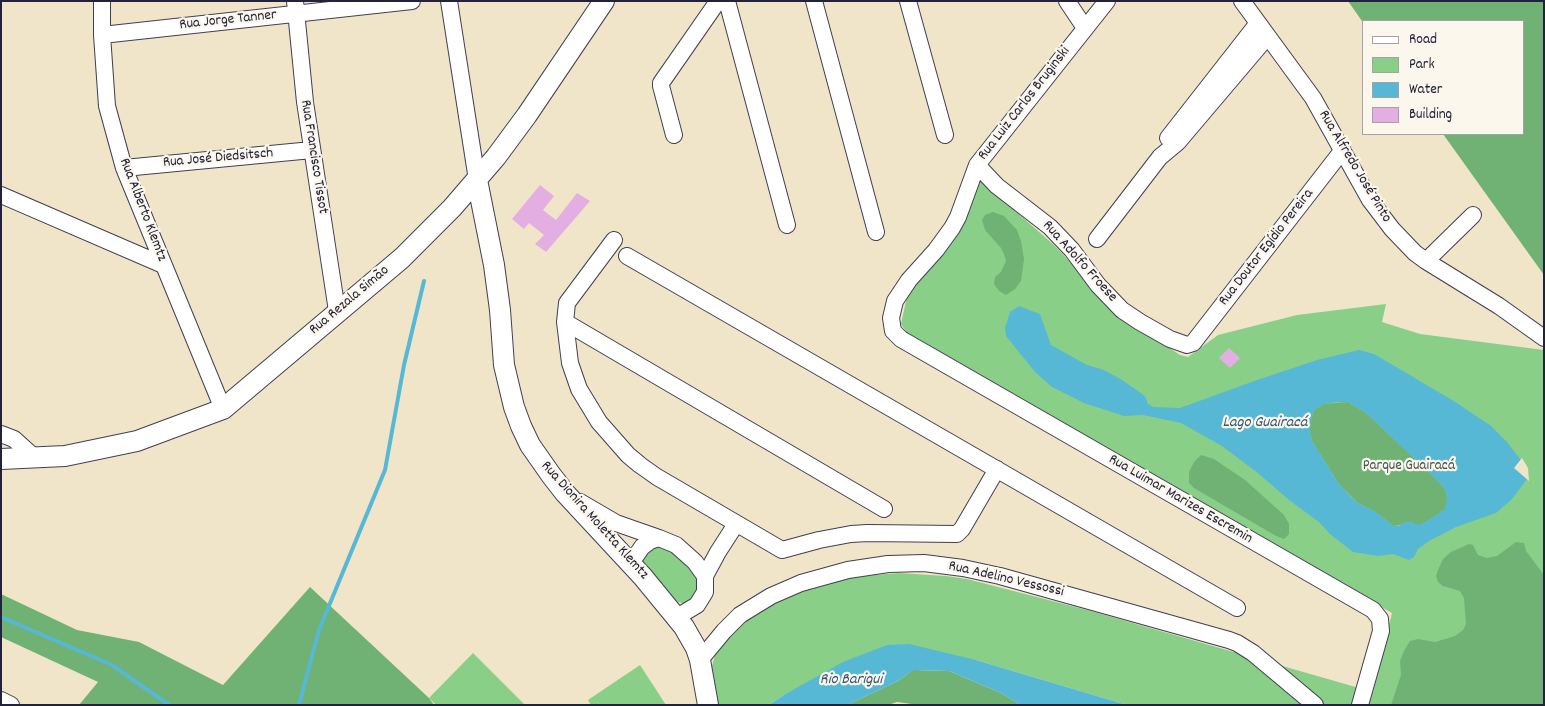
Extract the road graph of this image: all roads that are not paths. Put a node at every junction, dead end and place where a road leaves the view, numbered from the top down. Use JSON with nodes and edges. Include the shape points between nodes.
{"nodes":[{"id":1,"x":102,"y":1,"type":"edge"},
{"id":2,"x":412,"y":1,"type":"edge"},
{"id":3,"x":449,"y":1,"type":"edge"},
{"id":4,"x":604,"y":1,"type":"edge"},
{"id":5,"x":718,"y":1,"type":"edge"},
{"id":6,"x":727,"y":1,"type":"edge"},
{"id":7,"x":814,"y":1,"type":"edge"},
{"id":8,"x":908,"y":1,"type":"edge"},
{"id":9,"x":1067,"y":1,"type":"edge"},
{"id":10,"x":1106,"y":1,"type":"edge"},
{"id":11,"x":1242,"y":1,"type":"edge"},
{"id":12,"x":296,"y":8,"type":"edge"},
{"id":13,"x":1085,"y":28,"type":"junction"},
{"id":14,"x":1263,"y":30,"type":"junction"},
{"id":15,"x":102,"y":35,"type":"junction"},
{"id":16,"x":674,"y":135,"type":"dead end"},
{"id":17,"x":945,"y":135,"type":"dead end"},
{"id":18,"x":312,"y":150,"type":"junction"},
{"id":19,"x":1342,"y":151,"type":"junction"},
{"id":20,"x":977,"y":165,"type":"junction"},
{"id":21,"x":124,"y":168,"type":"junction"},
{"id":22,"x":477,"y":180,"type":"junction"},
{"id":23,"x":1,"y":195,"type":"edge"},
{"id":24,"x":1474,"y":215,"type":"dead end"},
{"id":25,"x":787,"y":225,"type":"dead end"},
{"id":26,"x":876,"y":232,"type":"dead end"},
{"id":27,"x":1097,"y":239,"type":"dead end"},
{"id":28,"x":614,"y":240,"type":"dead end"},
{"id":29,"x":627,"y":256,"type":"dead end"},
{"id":30,"x":1426,"y":261,"type":"junction"},
{"id":31,"x":163,"y":265,"type":"junction"},
{"id":32,"x":337,"y":311,"type":"junction"},
{"id":33,"x":565,"y":322,"type":"junction"},
{"id":34,"x":1544,"y":338,"type":"edge"},
{"id":35,"x":900,"y":339,"type":"joint"},
{"id":36,"x":1191,"y":345,"type":"joint"},
{"id":37,"x":223,"y":409,"type":"junction"},
{"id":38,"x":1,"y":434,"type":"edge"},
{"id":39,"x":34,"y":458,"type":"junction"},
{"id":40,"x":1,"y":459,"type":"edge"},
{"id":41,"x":997,"y":469,"type":"junction"},
{"id":42,"x":565,"y":493,"type":"junction"},
{"id":43,"x":884,"y":509,"type":"dead end"},
{"id":44,"x":736,"y":524,"type":"junction"},
{"id":45,"x":659,"y":538,"type":"junction"},
{"id":46,"x":631,"y":563,"type":"junction"},
{"id":47,"x":705,"y":576,"type":"junction"},
{"id":48,"x":1237,"y":608,"type":"dead end"},
{"id":49,"x":677,"y":617,"type":"junction"},
{"id":50,"x":700,"y":660,"type":"junction"},
{"id":51,"x":1,"y":700,"type":"edge"},
{"id":52,"x":11,"y":705,"type":"edge"},
{"id":53,"x":708,"y":705,"type":"edge"},
{"id":54,"x":1315,"y":705,"type":"edge"},
{"id":55,"x":1360,"y":705,"type":"edge"}],
"edges":[{"from":1,"to":15,"type":"street","name":"Rua Alberto Klemtz"},
{"from":2,"to":12,"type":"street","name":"Rua Jorge Tanner"},
{"from":3,"to":22,"type":"street"},
{"from":4,"to":22,"type":"main road","name":"Rua Rezala Simão","via":[[527,115]]},
{"from":5,"to":16,"type":"street","via":[[661,83]]},
{"from":6,"to":25,"type":"street"},
{"from":7,"to":26,"type":"street"},
{"from":8,"to":17,"type":"street"},
{"from":9,"to":13,"type":"street"},
{"from":10,"to":13,"type":"street","name":"Rua Luiz Carlos Bruginski"},
{"from":11,"to":14,"type":"street","name":"Rua Alfredo José Pinto"},
{"from":12,"to":15,"type":"street","name":"Rua Jorge Tanner"},
{"from":12,"to":18,"type":"street","name":"Rua Francisco Tissot"},
{"from":13,"to":20,"type":"street","name":"Rua Luiz Carlos Bruginski"},
{"from":14,"to":19,"type":"street","name":"Rua Alfredo José Pinto","via":[[1313,98]]},
{"from":14,"to":27,"type":"street","via":[[1169,135],[1160,157]]},
{"from":15,"to":21,"type":"street","name":"Rua Alberto Klemtz","via":[[107,106]]},
{"from":18,"to":21,"type":"street","name":"Rua José Diedsitsch"},
{"from":18,"to":32,"type":"street","name":"Rua Francisco Tissot"},
{"from":19,"to":30,"type":"street","name":"Rua Alfredo José Pinto","via":[[1370,200],[1392,229]]},
{"from":19,"to":36,"type":"street","name":"Rua Doutor Egídio Pereira"},
{"from":20,"to":35,"type":"street","name":"Rua Luiz Carlos Bruginski","via":[[952,228],[895,301],[892,326]]},
{"from":20,"to":36,"type":"street","name":"Rua Adolfo Froese","via":[[997,186],[1050,227],[1122,310],[1170,339]]},
{"from":21,"to":31,"type":"street","name":"Rua Alberto Klemtz"},
{"from":22,"to":32,"type":"main road","name":"Rua Rezala Simão","via":[[402,258]]},
{"from":22,"to":42,"type":"main road","name":"Rua Dionira Moletta Klemtz","via":[[494,265],[504,365],[514,407],[530,445]]},
{"from":23,"to":31,"type":"street"},
{"from":24,"to":30,"type":"street"},
{"from":28,"to":33,"type":"street","via":[[567,303]]},
{"from":29,"to":41,"type":"street"},
{"from":30,"to":34,"type":"street","name":"Rua Alfredo José Pinto"},
{"from":31,"to":37,"type":"street","name":"Rua Alberto Klemtz"},
{"from":32,"to":37,"type":"main road","name":"Rua Rezala Simão"},
{"from":33,"to":43,"type":"street"},
{"from":33,"to":44,"type":"street","via":[[576,383],[588,407],[608,432],[648,472]]},
{"from":35,"to":55,"type":"street","name":"Rua Luimar Marizes Escremin","via":[[1373,610],[1380,618],[1381,631]]},
{"from":37,"to":39,"type":"main road","name":"Rua Rezala Simão","via":[[136,441],[65,456]]},
{"from":38,"to":39,"type":"street","via":[[14,439]]},
{"from":39,"to":40,"type":"main road","name":"Rua Rezala Simão"},
{"from":41,"to":44,"type":"street","via":[[957,534],[851,534],[782,550]]},
{"from":41,"to":48,"type":"street"},
{"from":42,"to":45,"type":"street","via":[[616,524]]},
{"from":42,"to":46,"type":"main road","name":"Rua Dionira Moletta Klemtz"},
{"from":44,"to":47,"type":"street"},
{"from":45,"to":46,"type":"street","via":[[642,547]]},
{"from":45,"to":47,"type":"street","via":[[676,545]]},
{"from":46,"to":49,"type":"main road","name":"Rua Dionira Moletta Klemtz"},
{"from":47,"to":49,"type":"street","via":[[702,600]]},
{"from":49,"to":50,"type":"main road","name":"Rua Dionira Moletta Klemtz"},
{"from":50,"to":53,"type":"main road","name":"Rua Dionira Moletta Klemtz"},
{"from":50,"to":54,"type":"street","name":"Rua Adelino Vessossi","via":[[740,615],[770,596],[801,583],[848,570],[924,563],[991,574],[1229,640],[1253,653]]},
{"from":51,"to":52,"type":"street"}]}
